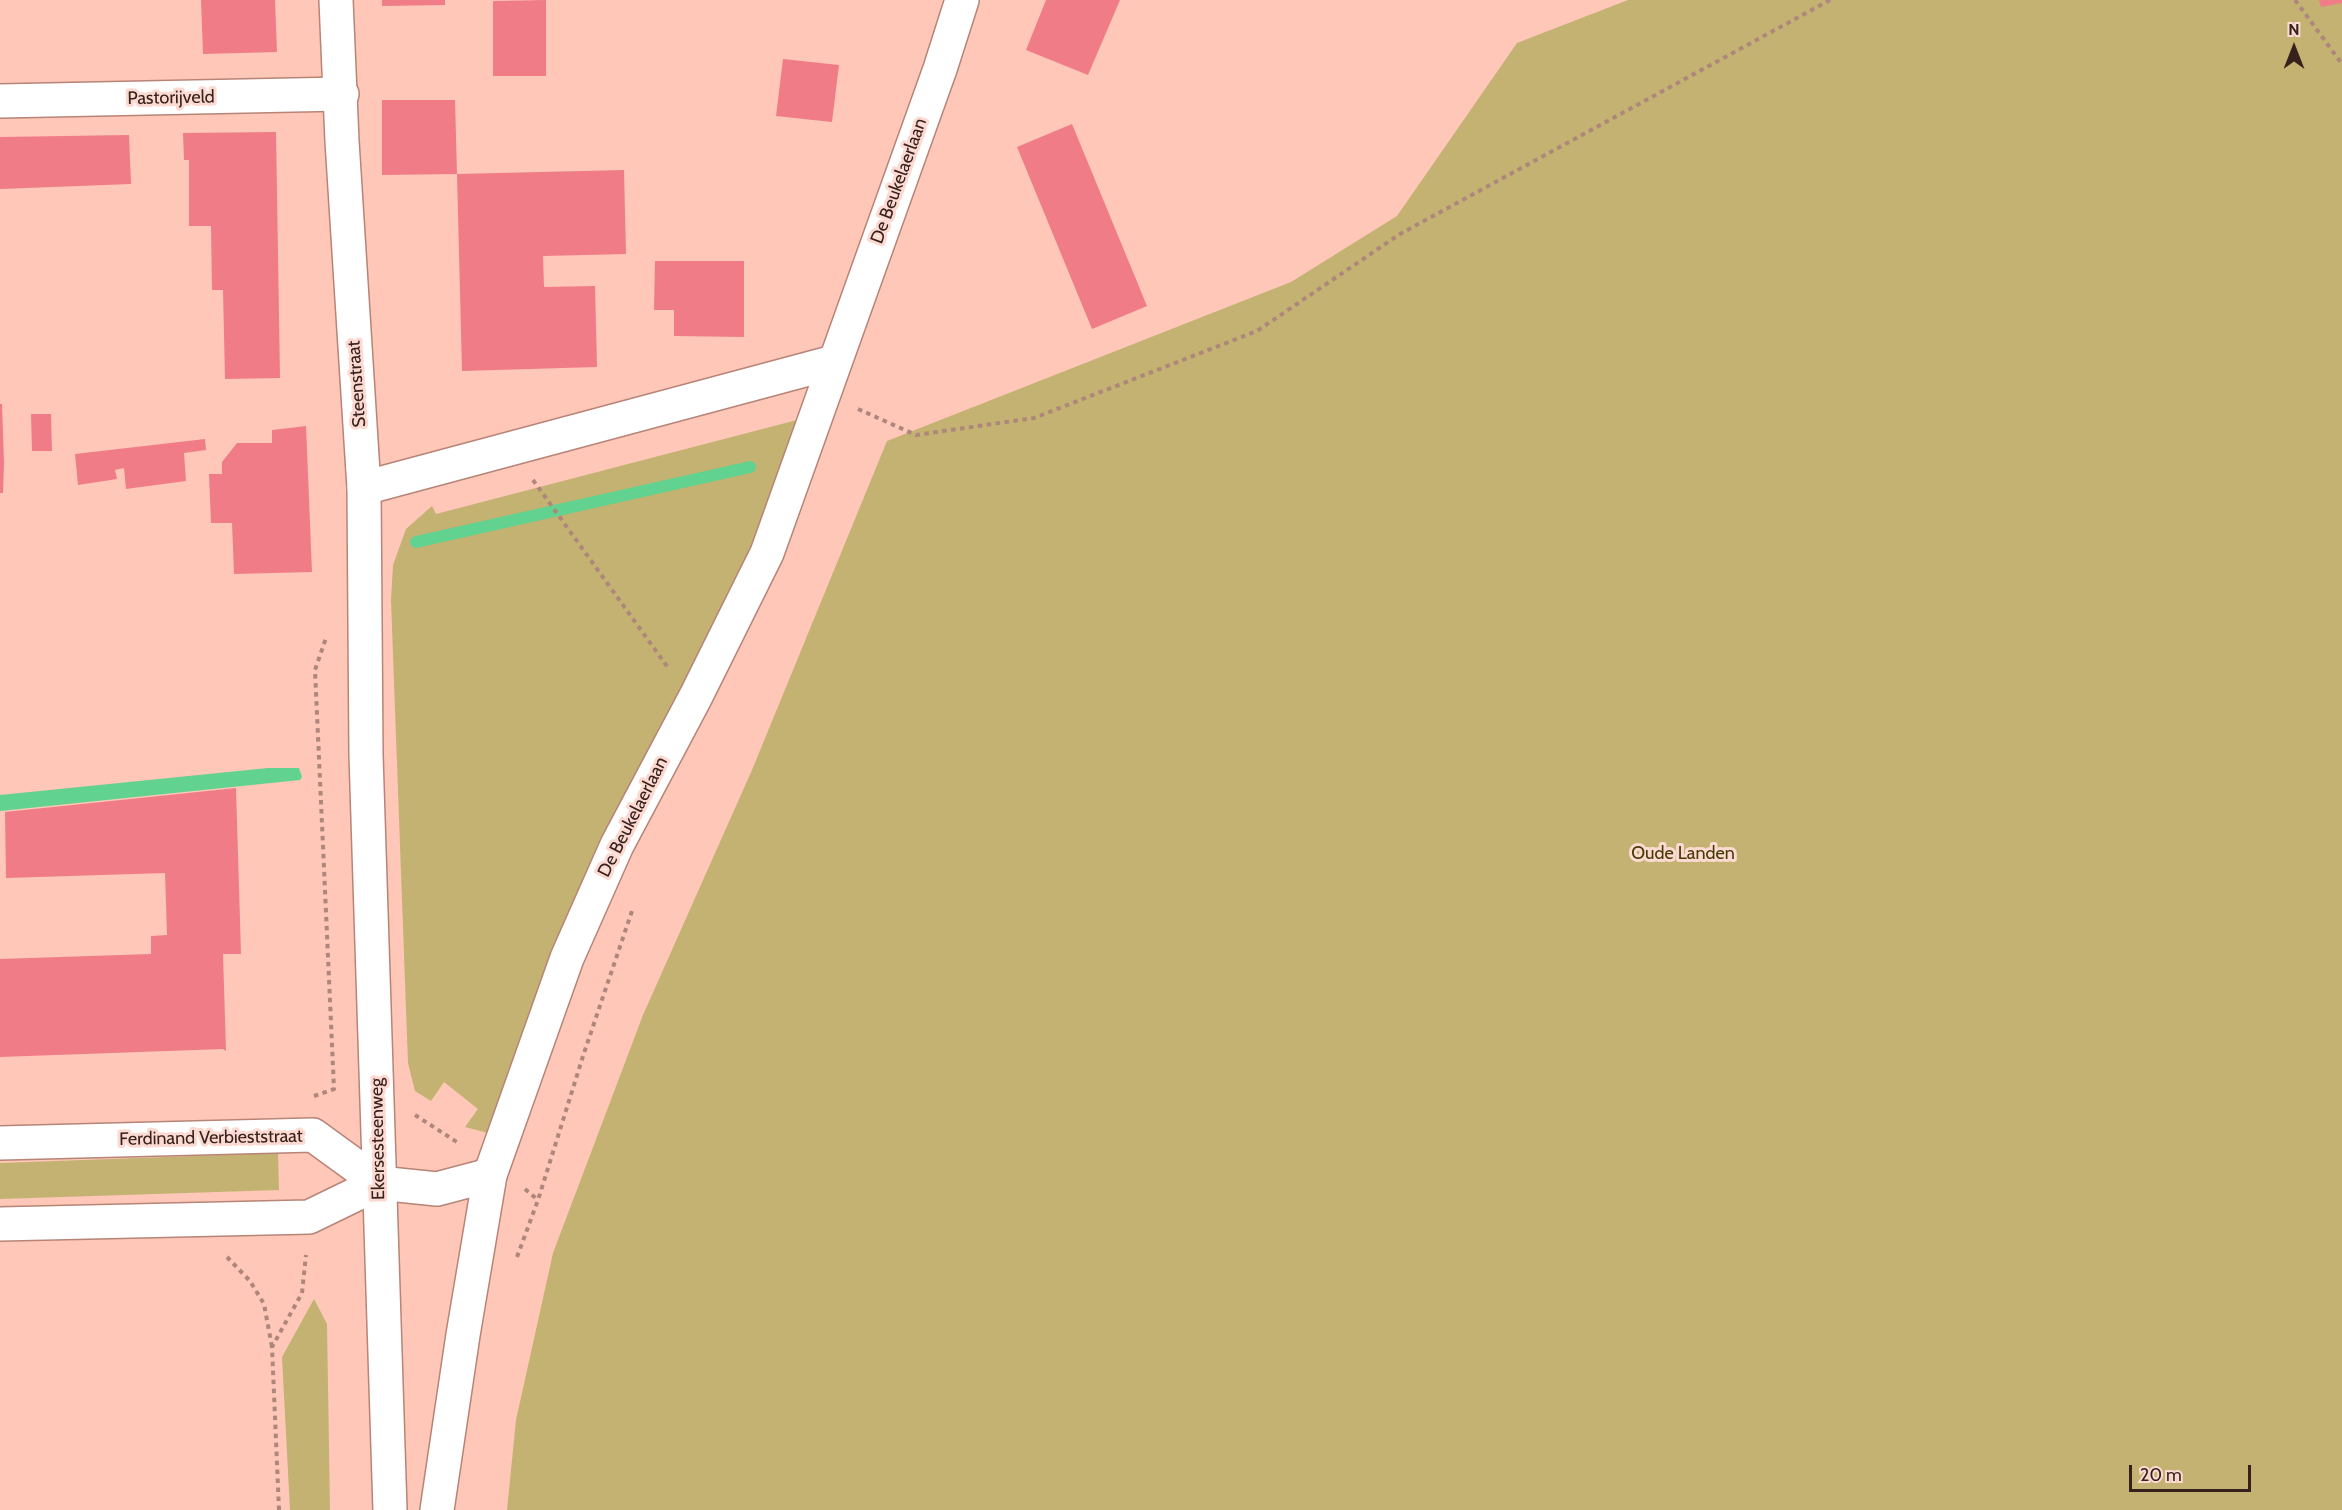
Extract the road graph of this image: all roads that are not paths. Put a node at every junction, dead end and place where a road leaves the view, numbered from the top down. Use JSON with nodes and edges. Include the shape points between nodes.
{"nodes":[{"id":1,"x":336,"y":0,"type":"edge"},
{"id":2,"x":962,"y":0,"type":"edge"},
{"id":3,"x":342,"y":94,"type":"junction"},
{"id":4,"x":0,"y":101,"type":"edge"},
{"id":5,"x":834,"y":362,"type":"junction"},
{"id":6,"x":364,"y":488,"type":"junction"},
{"id":7,"x":366,"y":769,"type":"joint"},
{"id":8,"x":0,"y":1143,"type":"edge"},
{"id":9,"x":492,"y":1171,"type":"junction"},
{"id":10,"x":379,"y":1183,"type":"junction"},
{"id":11,"x":0,"y":1224,"type":"edge"},
{"id":12,"x":390,"y":1510,"type":"edge"},
{"id":13,"x":437,"y":1510,"type":"edge"}],
"edges":[{"from":1,"to":3,"type":"main road","name":"Steenstraat"},
{"from":2,"to":5,"type":"main road","name":"De Beukelaerlaan"},
{"from":3,"to":4,"type":"main road","name":"Pastorijveld"},
{"from":3,"to":6,"type":"main road","name":"Steenstraat"},
{"from":5,"to":6,"type":"main road"},
{"from":5,"to":9,"type":"main road","name":"De Beukelaerlaan","via":[[767,552],[617,845],[567,958]]},
{"from":6,"to":7,"type":"main road","name":"Steenstraat"},
{"from":7,"to":10,"type":"main road","name":"Ekersesteenweg"},
{"from":8,"to":10,"type":"main road","name":"Ferdinand Verbieststraat","via":[[313,1135]]},
{"from":9,"to":10,"type":"main road","via":[[437,1189]]},
{"from":9,"to":13,"type":"main road"},
{"from":10,"to":11,"type":"main road","via":[[309,1217]]},
{"from":10,"to":12,"type":"main road","name":"Ekersesteenweg"}]}
